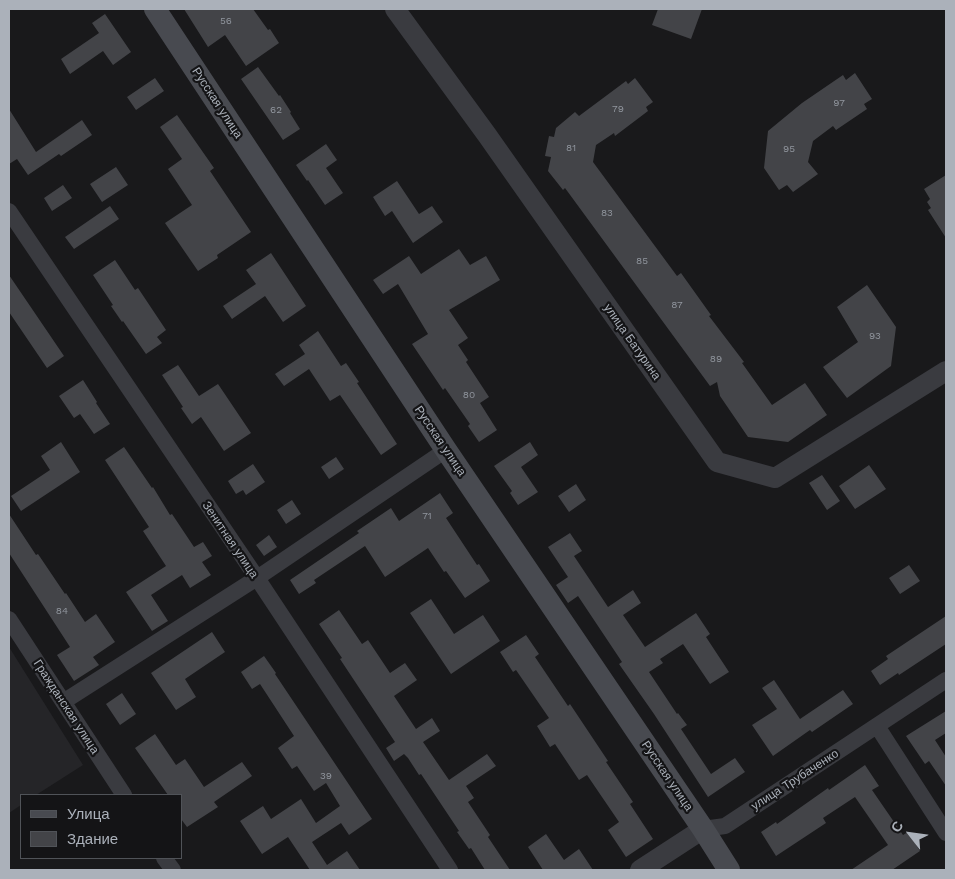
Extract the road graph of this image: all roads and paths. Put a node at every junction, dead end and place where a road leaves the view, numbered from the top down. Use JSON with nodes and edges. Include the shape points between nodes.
{"nodes":[{"id":1,"x":155,"y":9,"type":"edge"},
{"id":2,"x":396,"y":9,"type":"edge"},
{"id":3,"x":9,"y":211,"type":"edge"},
{"id":4,"x":946,"y":371,"type":"edge"},
{"id":5,"x":446,"y":450,"type":"junction"},
{"id":6,"x":257,"y":578,"type":"junction"},
{"id":7,"x":9,"y":620,"type":"edge"},
{"id":8,"x":946,"y":680,"type":"edge"},
{"id":9,"x":63,"y":702,"type":"junction"},
{"id":10,"x":876,"y":726,"type":"junction"},
{"id":11,"x":123,"y":794,"type":"edge"},
{"id":12,"x":703,"y":829,"type":"junction"},
{"id":13,"x":946,"y":832,"type":"edge"},
{"id":14,"x":165,"y":859,"type":"edge"},
{"id":15,"x":172,"y":870,"type":"edge"},
{"id":16,"x":450,"y":870,"type":"edge"},
{"id":17,"x":640,"y":870,"type":"edge"},
{"id":18,"x":729,"y":870,"type":"edge"}],
"edges":[{"from":1,"to":5,"type":"main road","name":"Русская улица"},
{"from":2,"to":4,"type":"street","name":"улица Батурина","via":[[717,462],[775,478]]},
{"from":3,"to":6,"type":"street","name":"Зенитная улица"},
{"from":5,"to":6,"type":"street"},
{"from":5,"to":12,"type":"main road","name":"Русская улица"},
{"from":6,"to":9,"type":"street"},
{"from":6,"to":16,"type":"street","name":"Зенитная улица"},
{"from":7,"to":9,"type":"street","name":"Гражданская улица"},
{"from":8,"to":10,"type":"street","name":"улица Трубаченко"},
{"from":9,"to":11,"type":"street","name":"Гражданская улица"},
{"from":10,"to":12,"type":"street","name":"улица Трубаченко","via":[[725,826]]},
{"from":10,"to":13,"type":"street"},
{"from":12,"to":17,"type":"street","name":"улица Трубаченко"},
{"from":12,"to":18,"type":"main road","name":"Русская улица"},
{"from":14,"to":15,"type":"street"}]}
